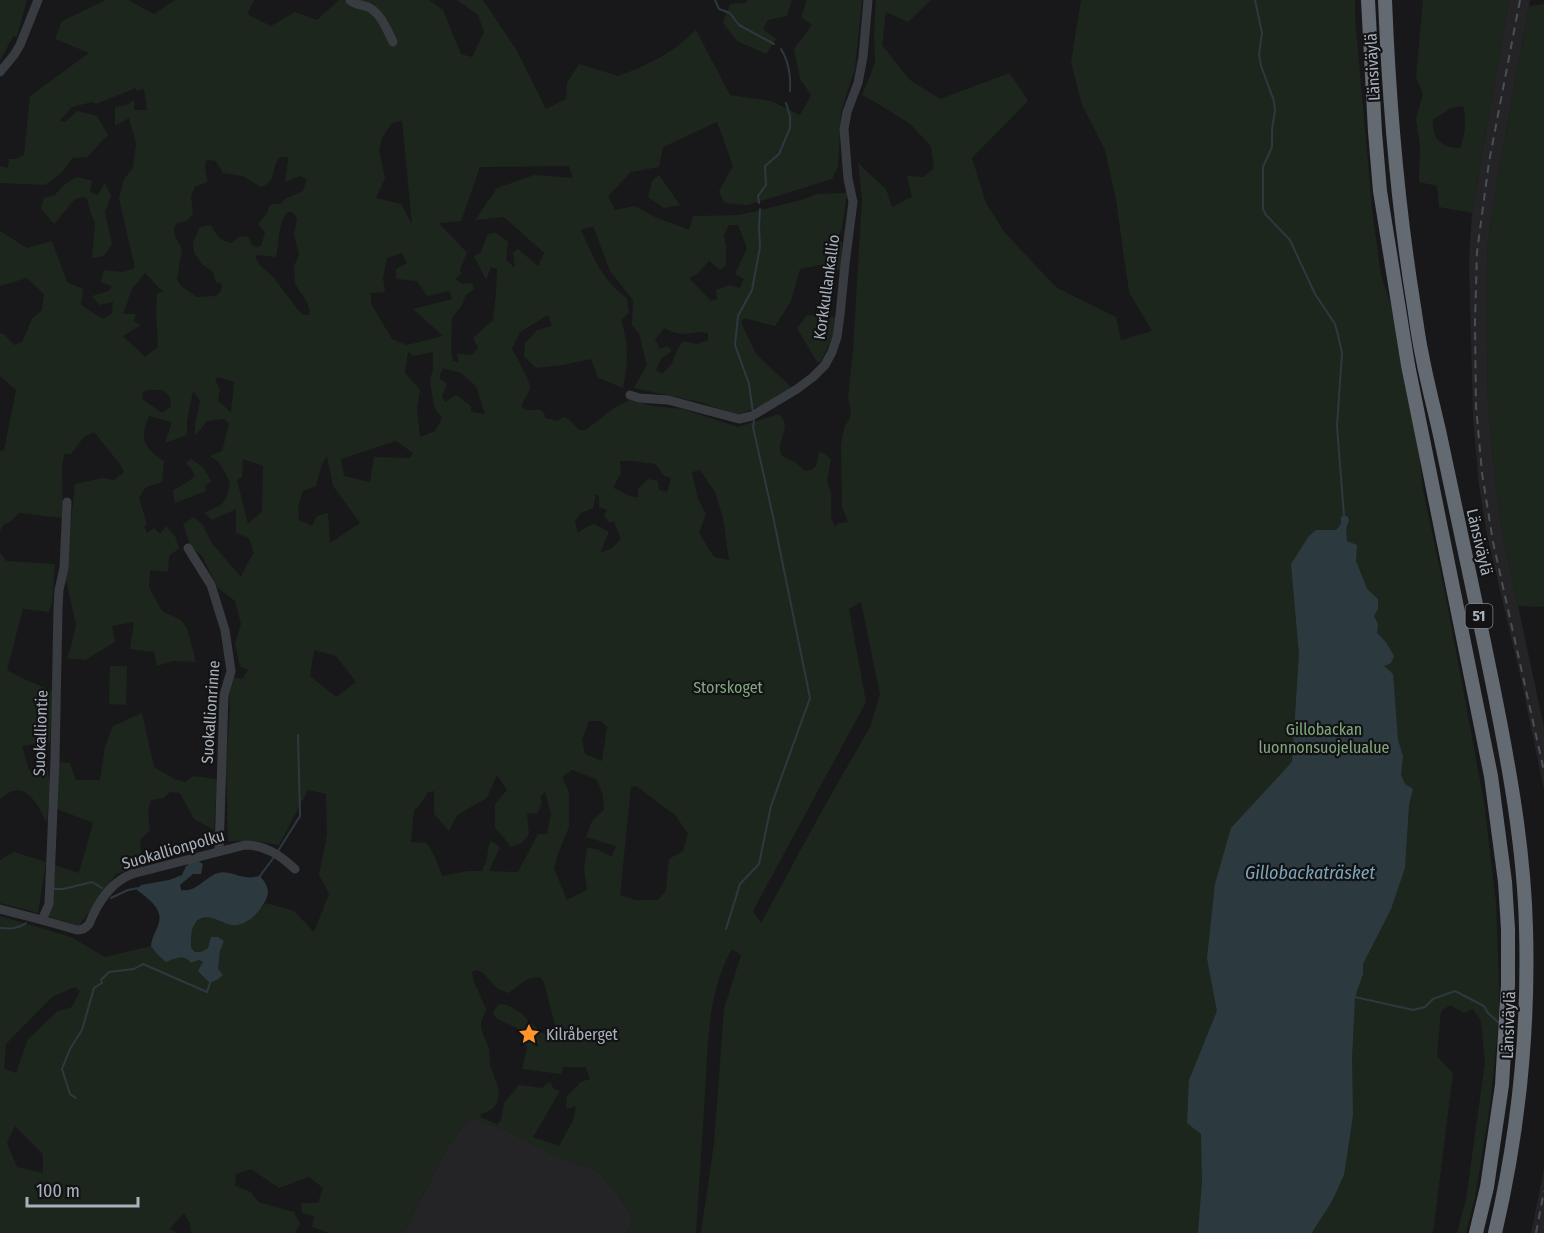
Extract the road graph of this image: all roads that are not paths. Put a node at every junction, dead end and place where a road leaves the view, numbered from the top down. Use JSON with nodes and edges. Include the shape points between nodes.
{"nodes":[{"id":1,"x":38,"y":0,"type":"edge"},
{"id":2,"x":350,"y":0,"type":"edge"},
{"id":3,"x":868,"y":0,"type":"edge"},
{"id":4,"x":1368,"y":0,"type":"edge"},
{"id":5,"x":1386,"y":0,"type":"edge"},
{"id":6,"x":393,"y":42,"type":"dead end"},
{"id":7,"x":0,"y":72,"type":"edge"},
{"id":8,"x":630,"y":395,"type":"dead end"},
{"id":9,"x":68,"y":502,"type":"dead end"},
{"id":10,"x":188,"y":548,"type":"dead end"},
{"id":11,"x":219,"y":851,"type":"junction"},
{"id":12,"x":296,"y":869,"type":"dead end"},
{"id":13,"x":0,"y":909,"type":"edge"},
{"id":14,"x":42,"y":920,"type":"junction"},
{"id":15,"x":1476,"y":1233,"type":"edge"},
{"id":16,"x":1495,"y":1233,"type":"edge"}],
"edges":[{"from":1,"to":7,"type":"street","via":[[20,45]]},
{"from":2,"to":6,"type":"street","via":[[379,16]]},
{"from":3,"to":8,"type":"street","name":"Korkkullankallio","via":[[863,57],[844,129],[853,202],[840,315],[837,337],[825,365],[797,389],[752,416],[739,419],[668,400]]},
{"from":4,"to":15,"type":"highway","name":"Länsiväylä","number":"51","via":[[1382,202],[1408,365],[1491,776],[1504,882],[1509,985],[1502,1085]]},
{"from":5,"to":16,"type":"highway","name":"Länsiväylä","number":"51","via":[[1397,188],[1408,274],[1421,354],[1503,737],[1523,878],[1526,980],[1521,1087]]},
{"from":9,"to":14,"type":"street","name":"Suokalliontie","via":[[58,608],[49,904]]},
{"from":10,"to":11,"type":"street","name":"Suokallionrinne","via":[[210,585],[231,662],[224,695]]},
{"from":11,"to":12,"type":"street","name":"Suokallionpolku","via":[[256,844]]},
{"from":11,"to":14,"type":"street","name":"Suokallionpolku","via":[[121,878],[82,929]]},
{"from":13,"to":14,"type":"street"}]}
